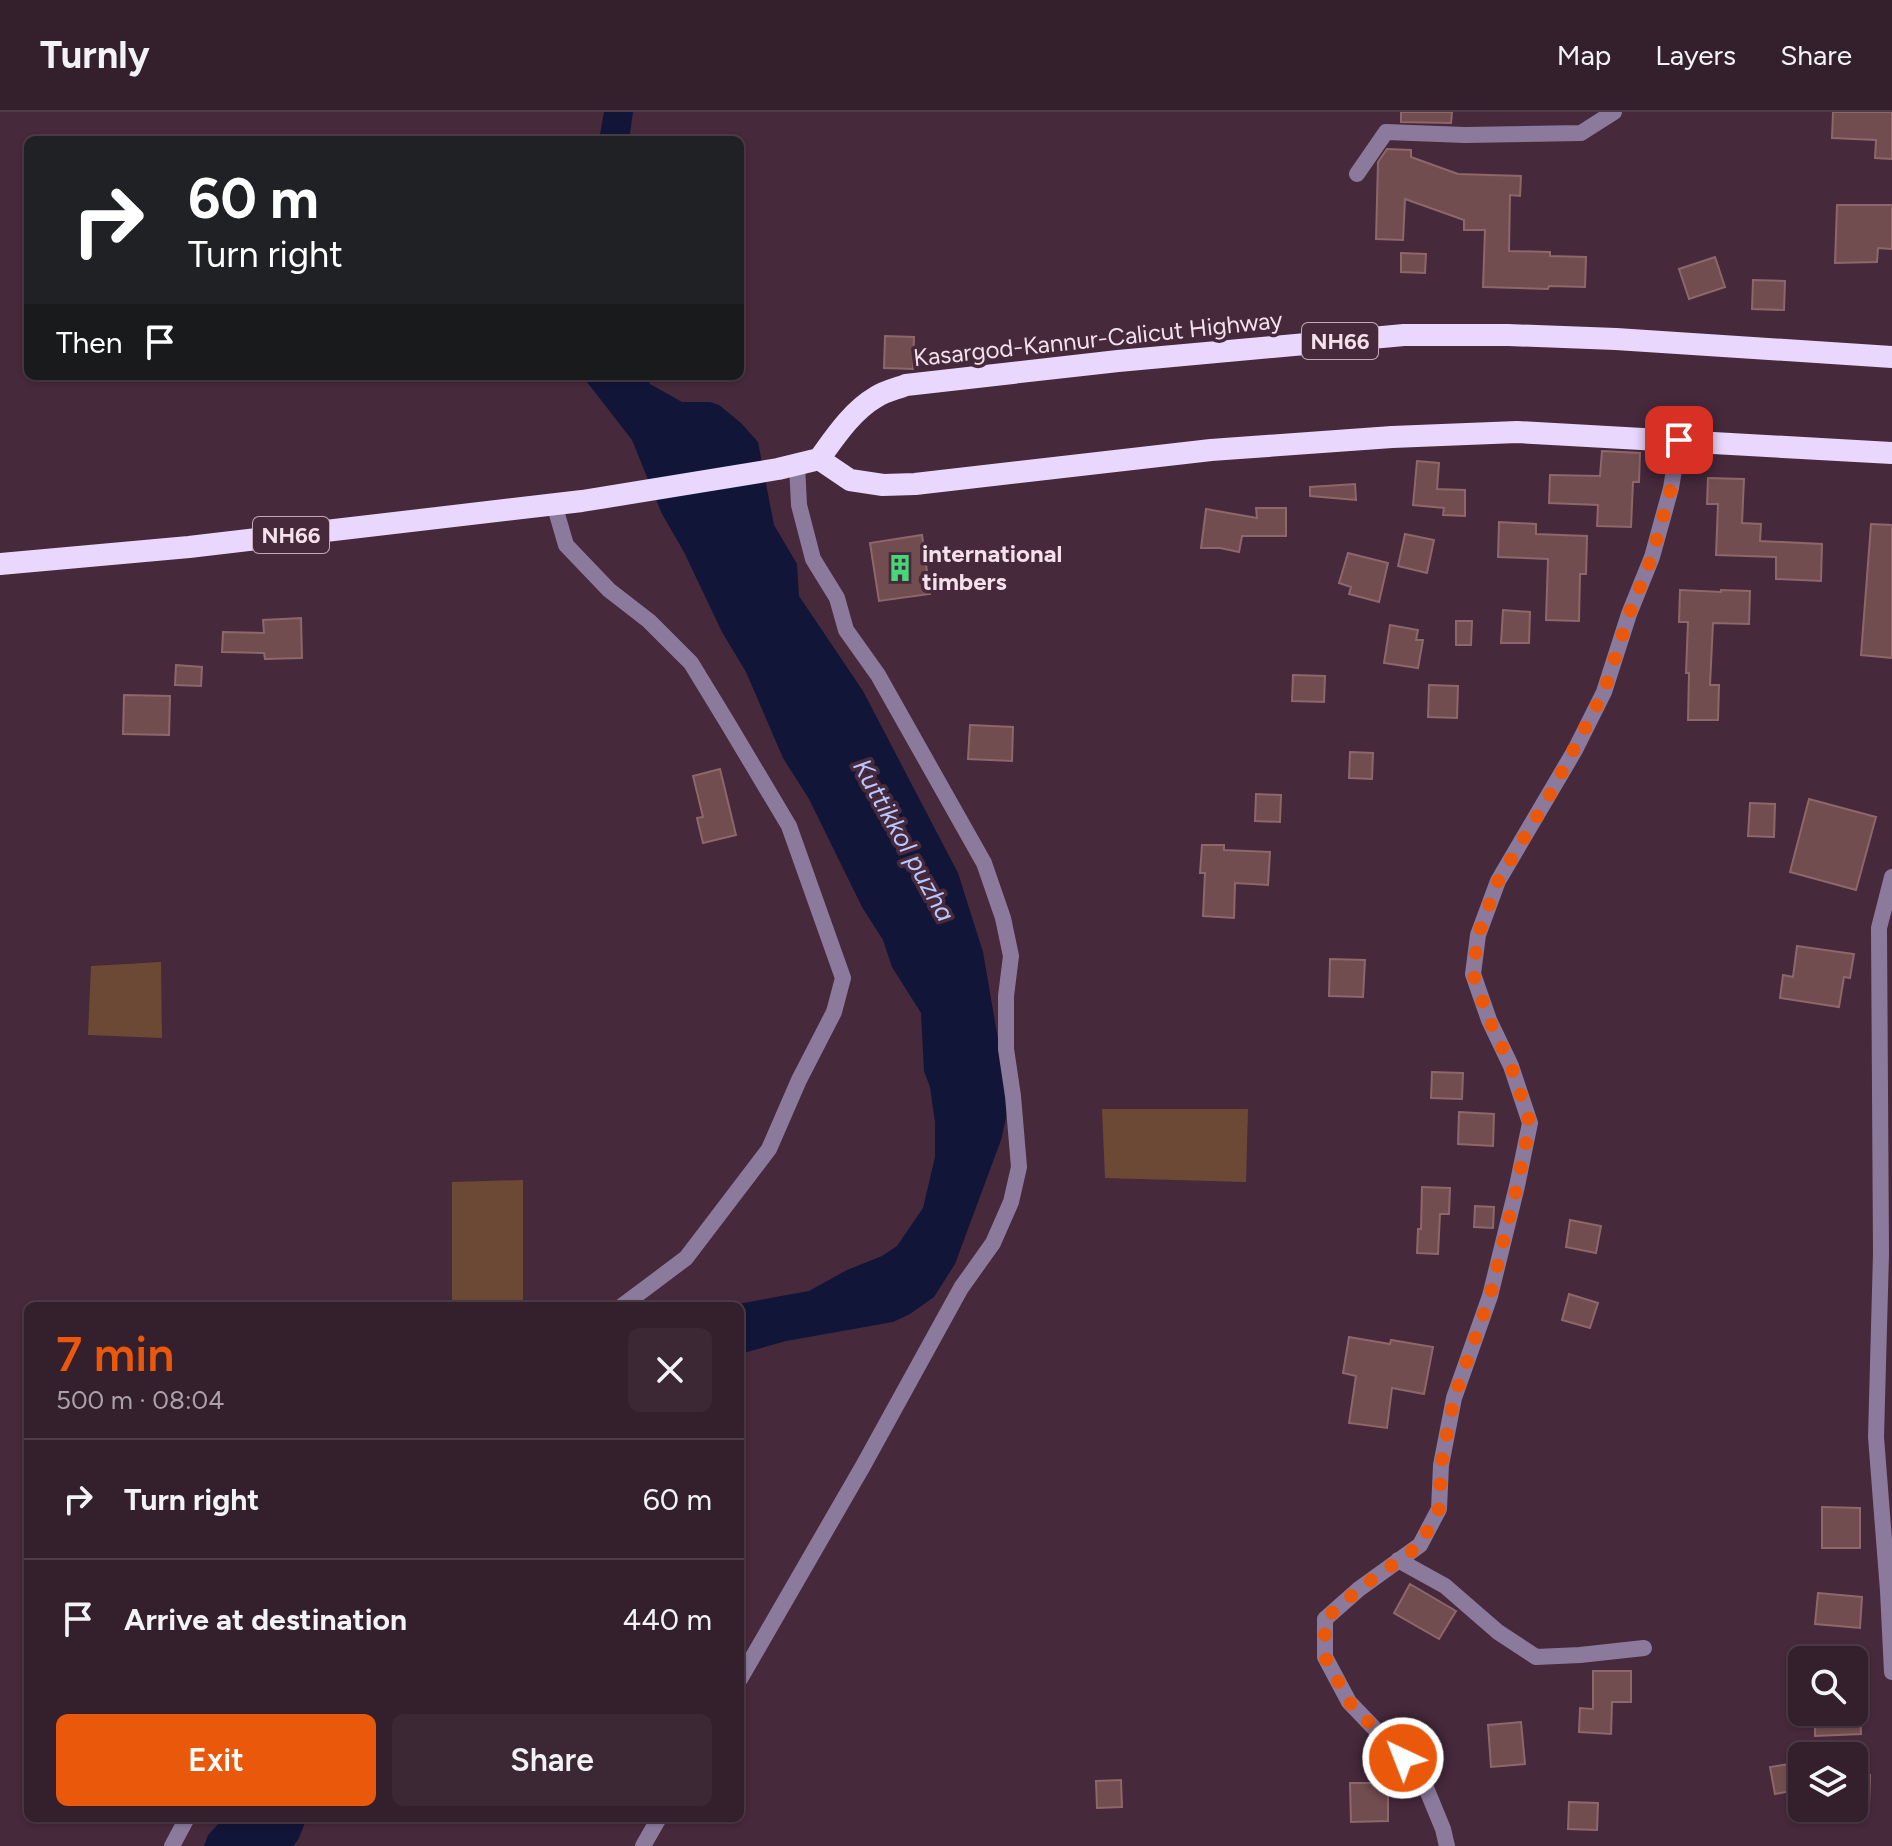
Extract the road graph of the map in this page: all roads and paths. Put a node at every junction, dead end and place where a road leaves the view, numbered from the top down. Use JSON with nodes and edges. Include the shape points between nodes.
{"nodes":[{"id":1,"x":1614,"y":112,"type":"edge"},
{"id":2,"x":1357,"y":174,"type":"dead end"},
{"id":3,"x":1892,"y":357,"type":"edge"},
{"id":4,"x":1679,"y":440,"type":"junction"},
{"id":5,"x":1892,"y":453,"type":"edge"},
{"id":6,"x":819,"y":459,"type":"junction"},
{"id":7,"x":787,"y":467,"type":"junction"},
{"id":8,"x":554,"y":504,"type":"junction"},
{"id":9,"x":0,"y":564,"type":"edge"},
{"id":10,"x":1892,"y":877,"type":"edge"},
{"id":11,"x":1886,"y":1253,"type":"edge"},
{"id":12,"x":627,"y":1302,"type":"edge"},
{"id":13,"x":1398,"y":1560,"type":"junction"},
{"id":14,"x":1890,"y":1591,"type":"edge"},
{"id":15,"x":1644,"y":1648,"type":"dead end"},
{"id":16,"x":744,"y":1672,"type":"edge"},
{"id":17,"x":1892,"y":1672,"type":"edge"},
{"id":18,"x":185,"y":1822,"type":"edge"},
{"id":19,"x":657,"y":1822,"type":"edge"},
{"id":20,"x":172,"y":1846,"type":"edge"},
{"id":21,"x":643,"y":1846,"type":"edge"},
{"id":22,"x":1447,"y":1846,"type":"edge"}],
"edges":[{"from":1,"to":2,"type":"street","via":[[1581,133],[1386,132]]},
{"from":3,"to":6,"type":"highway","name":"Kasargod-Kannur-Calicut Highway","number":"NH66","via":[[1616,339],[1404,335],[1118,361],[906,385],[860,409]]},
{"from":4,"to":5,"type":"highway"},
{"from":4,"to":6,"type":"highway","via":[[1517,432],[1392,437],[1211,450],[883,485],[850,480]]},
{"from":4,"to":13,"type":"street","via":[[1652,557],[1604,692],[1498,881],[1478,935],[1473,974],[1530,1123],[1490,1296],[1454,1398],[1439,1509],[1420,1545]]},
{"from":6,"to":7,"type":"highway","number":"NH66"},
{"from":7,"to":8,"type":"highway","number":"NH66"},
{"from":7,"to":16,"type":"street","via":[[813,559],[837,598],[846,630],[878,675],[984,863],[1003,918],[1011,956],[1006,1049],[1019,1167],[993,1243],[961,1288]]},
{"from":8,"to":9,"type":"highway","number":"NH66"},
{"from":8,"to":12,"type":"street","via":[[566,545],[691,663],[789,826],[843,978],[834,1012],[769,1149],[686,1258]]},
{"from":10,"to":11,"type":"street","via":[[1879,928]]},
{"from":11,"to":14,"type":"street","via":[[1876,1437]]},
{"from":13,"to":15,"type":"street","via":[[1445,1586],[1536,1657]]},
{"from":13,"to":22,"type":"street","via":[[1325,1619],[1325,1657],[1349,1702],[1422,1778]]},
{"from":14,"to":17,"type":"street"},
{"from":18,"to":20,"type":"street"},
{"from":19,"to":21,"type":"street"}]}
